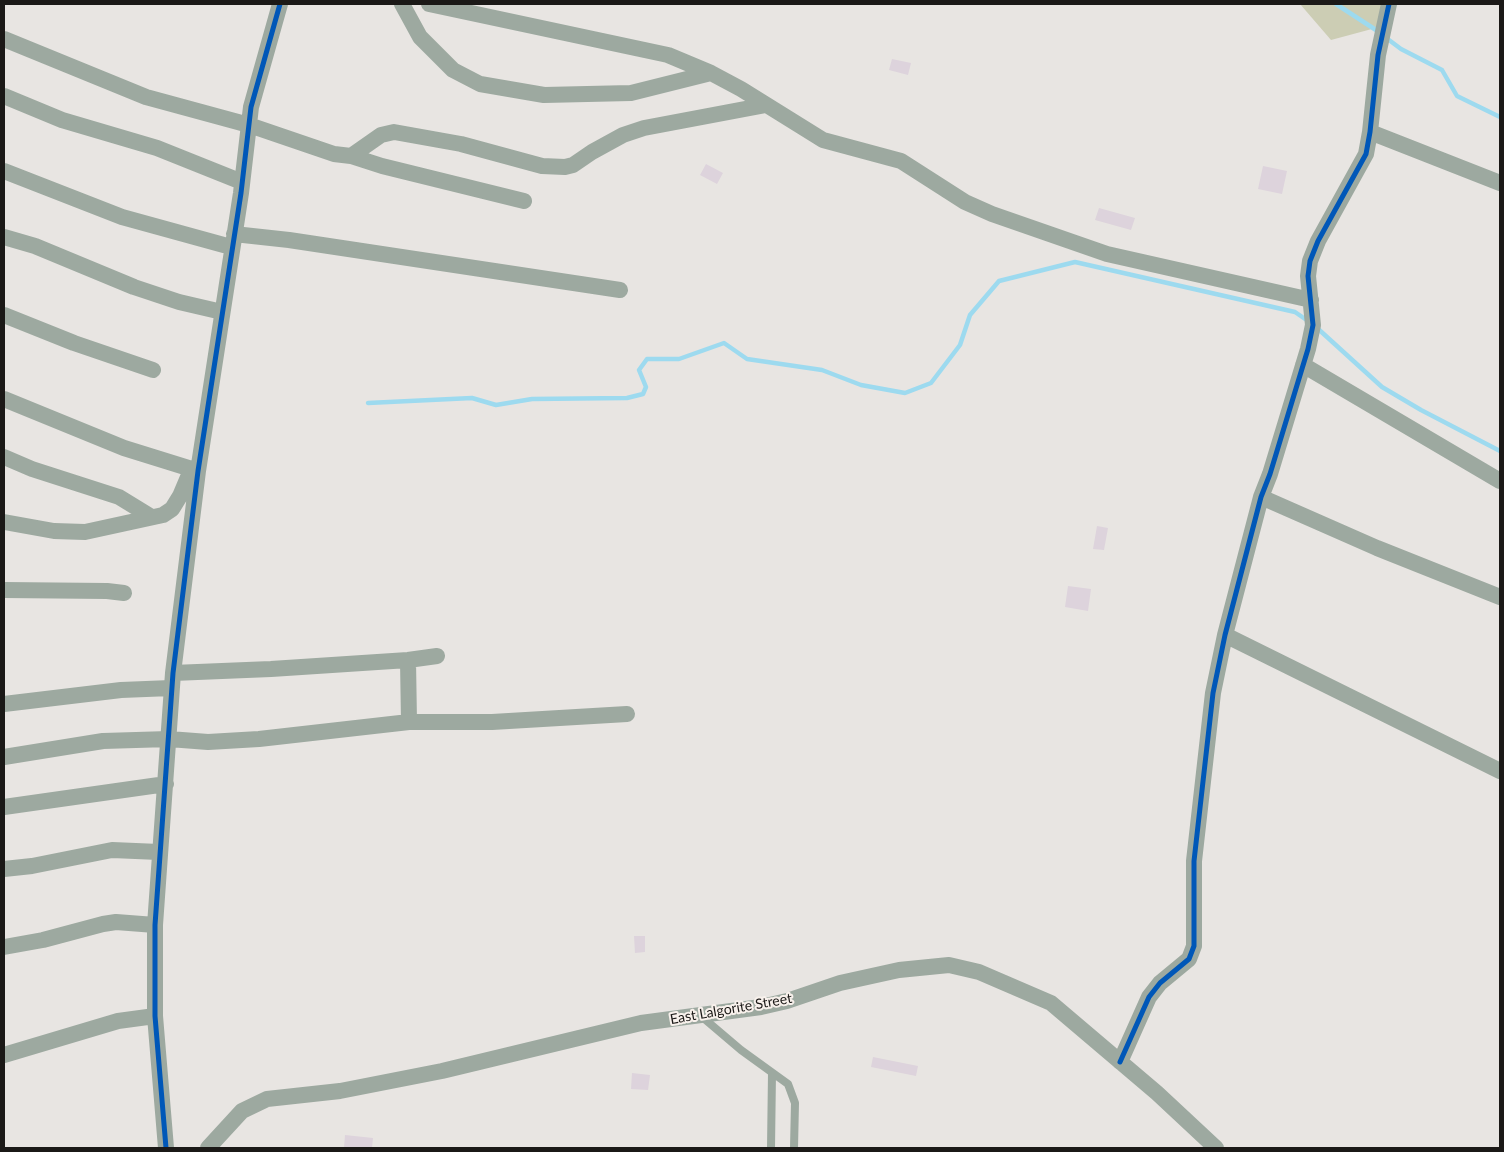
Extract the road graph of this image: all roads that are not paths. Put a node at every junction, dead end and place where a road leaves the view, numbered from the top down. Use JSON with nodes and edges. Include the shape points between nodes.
{"nodes":[{"id":1,"x":280,"y":4,"type":"edge"},
{"id":2,"x":402,"y":4,"type":"edge"},
{"id":3,"x":429,"y":4,"type":"edge"},
{"id":4,"x":1389,"y":4,"type":"edge"},
{"id":5,"x":460,"y":8,"type":"edge"},
{"id":6,"x":4,"y":39,"type":"edge"},
{"id":7,"x":711,"y":73,"type":"junction"},
{"id":8,"x":4,"y":96,"type":"edge"},
{"id":9,"x":766,"y":105,"type":"junction"},
{"id":10,"x":250,"y":125,"type":"junction"},
{"id":11,"x":1370,"y":132,"type":"junction"},
{"id":12,"x":351,"y":156,"type":"junction"},
{"id":13,"x":4,"y":171,"type":"edge"},
{"id":14,"x":242,"y":182,"type":"junction"},
{"id":15,"x":1500,"y":183,"type":"edge"},
{"id":16,"x":524,"y":201,"type":"dead end"},
{"id":17,"x":4,"y":237,"type":"edge"},
{"id":18,"x":232,"y":241,"type":"junction"},
{"id":19,"x":620,"y":290,"type":"dead end"},
{"id":20,"x":1311,"y":300,"type":"junction"},
{"id":21,"x":222,"y":312,"type":"junction"},
{"id":22,"x":4,"y":315,"type":"edge"},
{"id":23,"x":1303,"y":365,"type":"junction"},
{"id":24,"x":152,"y":370,"type":"dead end"},
{"id":25,"x":4,"y":399,"type":"edge"},
{"id":26,"x":4,"y":457,"type":"edge"},
{"id":27,"x":195,"y":470,"type":"junction"},
{"id":28,"x":1500,"y":481,"type":"edge"},
{"id":29,"x":1261,"y":497,"type":"junction"},
{"id":30,"x":150,"y":516,"type":"junction"},
{"id":31,"x":4,"y":522,"type":"edge"},
{"id":32,"x":4,"y":590,"type":"edge"},
{"id":33,"x":124,"y":593,"type":"dead end"},
{"id":34,"x":1500,"y":597,"type":"edge"},
{"id":35,"x":1224,"y":636,"type":"junction"},
{"id":36,"x":436,"y":656,"type":"dead end"},
{"id":37,"x":408,"y":660,"type":"junction"},
{"id":38,"x":172,"y":680,"type":"junction"},
{"id":39,"x":4,"y":704,"type":"edge"},
{"id":40,"x":628,"y":714,"type":"dead end"},
{"id":41,"x":409,"y":722,"type":"junction"},
{"id":42,"x":169,"y":739,"type":"junction"},
{"id":43,"x":4,"y":757,"type":"edge"},
{"id":44,"x":1500,"y":771,"type":"edge"},
{"id":45,"x":166,"y":784,"type":"junction"},
{"id":46,"x":4,"y":807,"type":"edge"},
{"id":47,"x":159,"y":852,"type":"junction"},
{"id":48,"x":4,"y":869,"type":"edge"},
{"id":49,"x":156,"y":925,"type":"junction"},
{"id":50,"x":4,"y":947,"type":"edge"},
{"id":51,"x":155,"y":1016,"type":"junction"},
{"id":52,"x":701,"y":1016,"type":"junction"},
{"id":53,"x":4,"y":1054,"type":"edge"},
{"id":54,"x":1120,"y":1062,"type":"junction"},
{"id":55,"x":772,"y":1073,"type":"junction"},
{"id":56,"x":166,"y":1148,"type":"edge"},
{"id":57,"x":208,"y":1148,"type":"edge"},
{"id":58,"x":771,"y":1148,"type":"edge"},
{"id":59,"x":794,"y":1148,"type":"edge"},
{"id":60,"x":1216,"y":1148,"type":"edge"}],
"edges":[{"from":1,"to":10,"type":"street","via":[[251,107]]},
{"from":2,"to":7,"type":"street","via":[[420,37],[454,70],[480,84],[544,95],[631,93]]},
{"from":3,"to":5,"type":"street"},
{"from":4,"to":11,"type":"street","via":[[1378,55]]},
{"from":5,"to":7,"type":"street","via":[[668,56]]},
{"from":6,"to":10,"type":"street","via":[[146,97]]},
{"from":7,"to":9,"type":"street"},
{"from":8,"to":14,"type":"street","via":[[62,120],[158,148]]},
{"from":9,"to":12,"type":"street","via":[[644,128],[607,143],[565,167],[542,166],[461,144],[394,132],[381,135]]},
{"from":9,"to":20,"type":"street","via":[[823,140],[901,161],[965,202],[992,214],[1107,254]]},
{"from":10,"to":12,"type":"street","via":[[334,154]]},
{"from":10,"to":14,"type":"street"},
{"from":11,"to":15,"type":"street"},
{"from":11,"to":20,"type":"street","via":[[1366,154],[1310,260]]},
{"from":12,"to":16,"type":"street"},
{"from":13,"to":18,"type":"street","via":[[132,220]]},
{"from":14,"to":18,"type":"street"},
{"from":17,"to":21,"type":"street","via":[[35,246],[142,290]]},
{"from":18,"to":19,"type":"street","via":[[289,240]]},
{"from":18,"to":21,"type":"street"},
{"from":20,"to":23,"type":"street","via":[[1313,325]]},
{"from":21,"to":27,"type":"street"},
{"from":22,"to":24,"type":"street"},
{"from":23,"to":28,"type":"street"},
{"from":23,"to":29,"type":"street"},
{"from":25,"to":27,"type":"street","via":[[124,448]]},
{"from":26,"to":30,"type":"street","via":[[119,497]]},
{"from":27,"to":30,"type":"street","via":[[172,508],[163,515]]},
{"from":27,"to":38,"type":"street"},
{"from":29,"to":34,"type":"street"},
{"from":29,"to":35,"type":"street"},
{"from":30,"to":31,"type":"street","via":[[86,532],[54,532]]},
{"from":32,"to":33,"type":"street"},
{"from":35,"to":44,"type":"street"},
{"from":35,"to":54,"type":"street","via":[[1213,693],[1194,861],[1194,946],[1189,959],[1160,983],[1149,998]]},
{"from":36,"to":37,"type":"street"},
{"from":37,"to":38,"type":"street"},
{"from":37,"to":41,"type":"street"},
{"from":38,"to":39,"type":"street","via":[[121,690]]},
{"from":38,"to":42,"type":"street"},
{"from":40,"to":41,"type":"street","via":[[492,722]]},
{"from":41,"to":42,"type":"street","via":[[259,739],[208,742]]},
{"from":42,"to":43,"type":"street","via":[[103,741]]},
{"from":42,"to":45,"type":"street"},
{"from":45,"to":46,"type":"street"},
{"from":45,"to":47,"type":"street"},
{"from":47,"to":48,"type":"street","via":[[112,850]]},
{"from":47,"to":49,"type":"street"},
{"from":49,"to":50,"type":"street","via":[[116,922]]},
{"from":49,"to":51,"type":"street"},
{"from":51,"to":53,"type":"street","via":[[118,1021]]},
{"from":51,"to":56,"type":"street"},
{"from":52,"to":54,"type":"street","name":"East Lalgorite Street","via":[[787,1001],[840,983],[899,970],[950,965],[980,972],[1051,1003]]},
{"from":52,"to":55,"type":"lane"},
{"from":52,"to":57,"type":"street","name":"East Lalgorite Street","via":[[641,1024],[340,1092],[267,1098],[242,1111]]},
{"from":54,"to":60,"type":"street","name":"East Lalgorite Street"},
{"from":55,"to":58,"type":"lane"},
{"from":55,"to":59,"type":"lane","via":[[788,1084],[793,1092]]}]}
